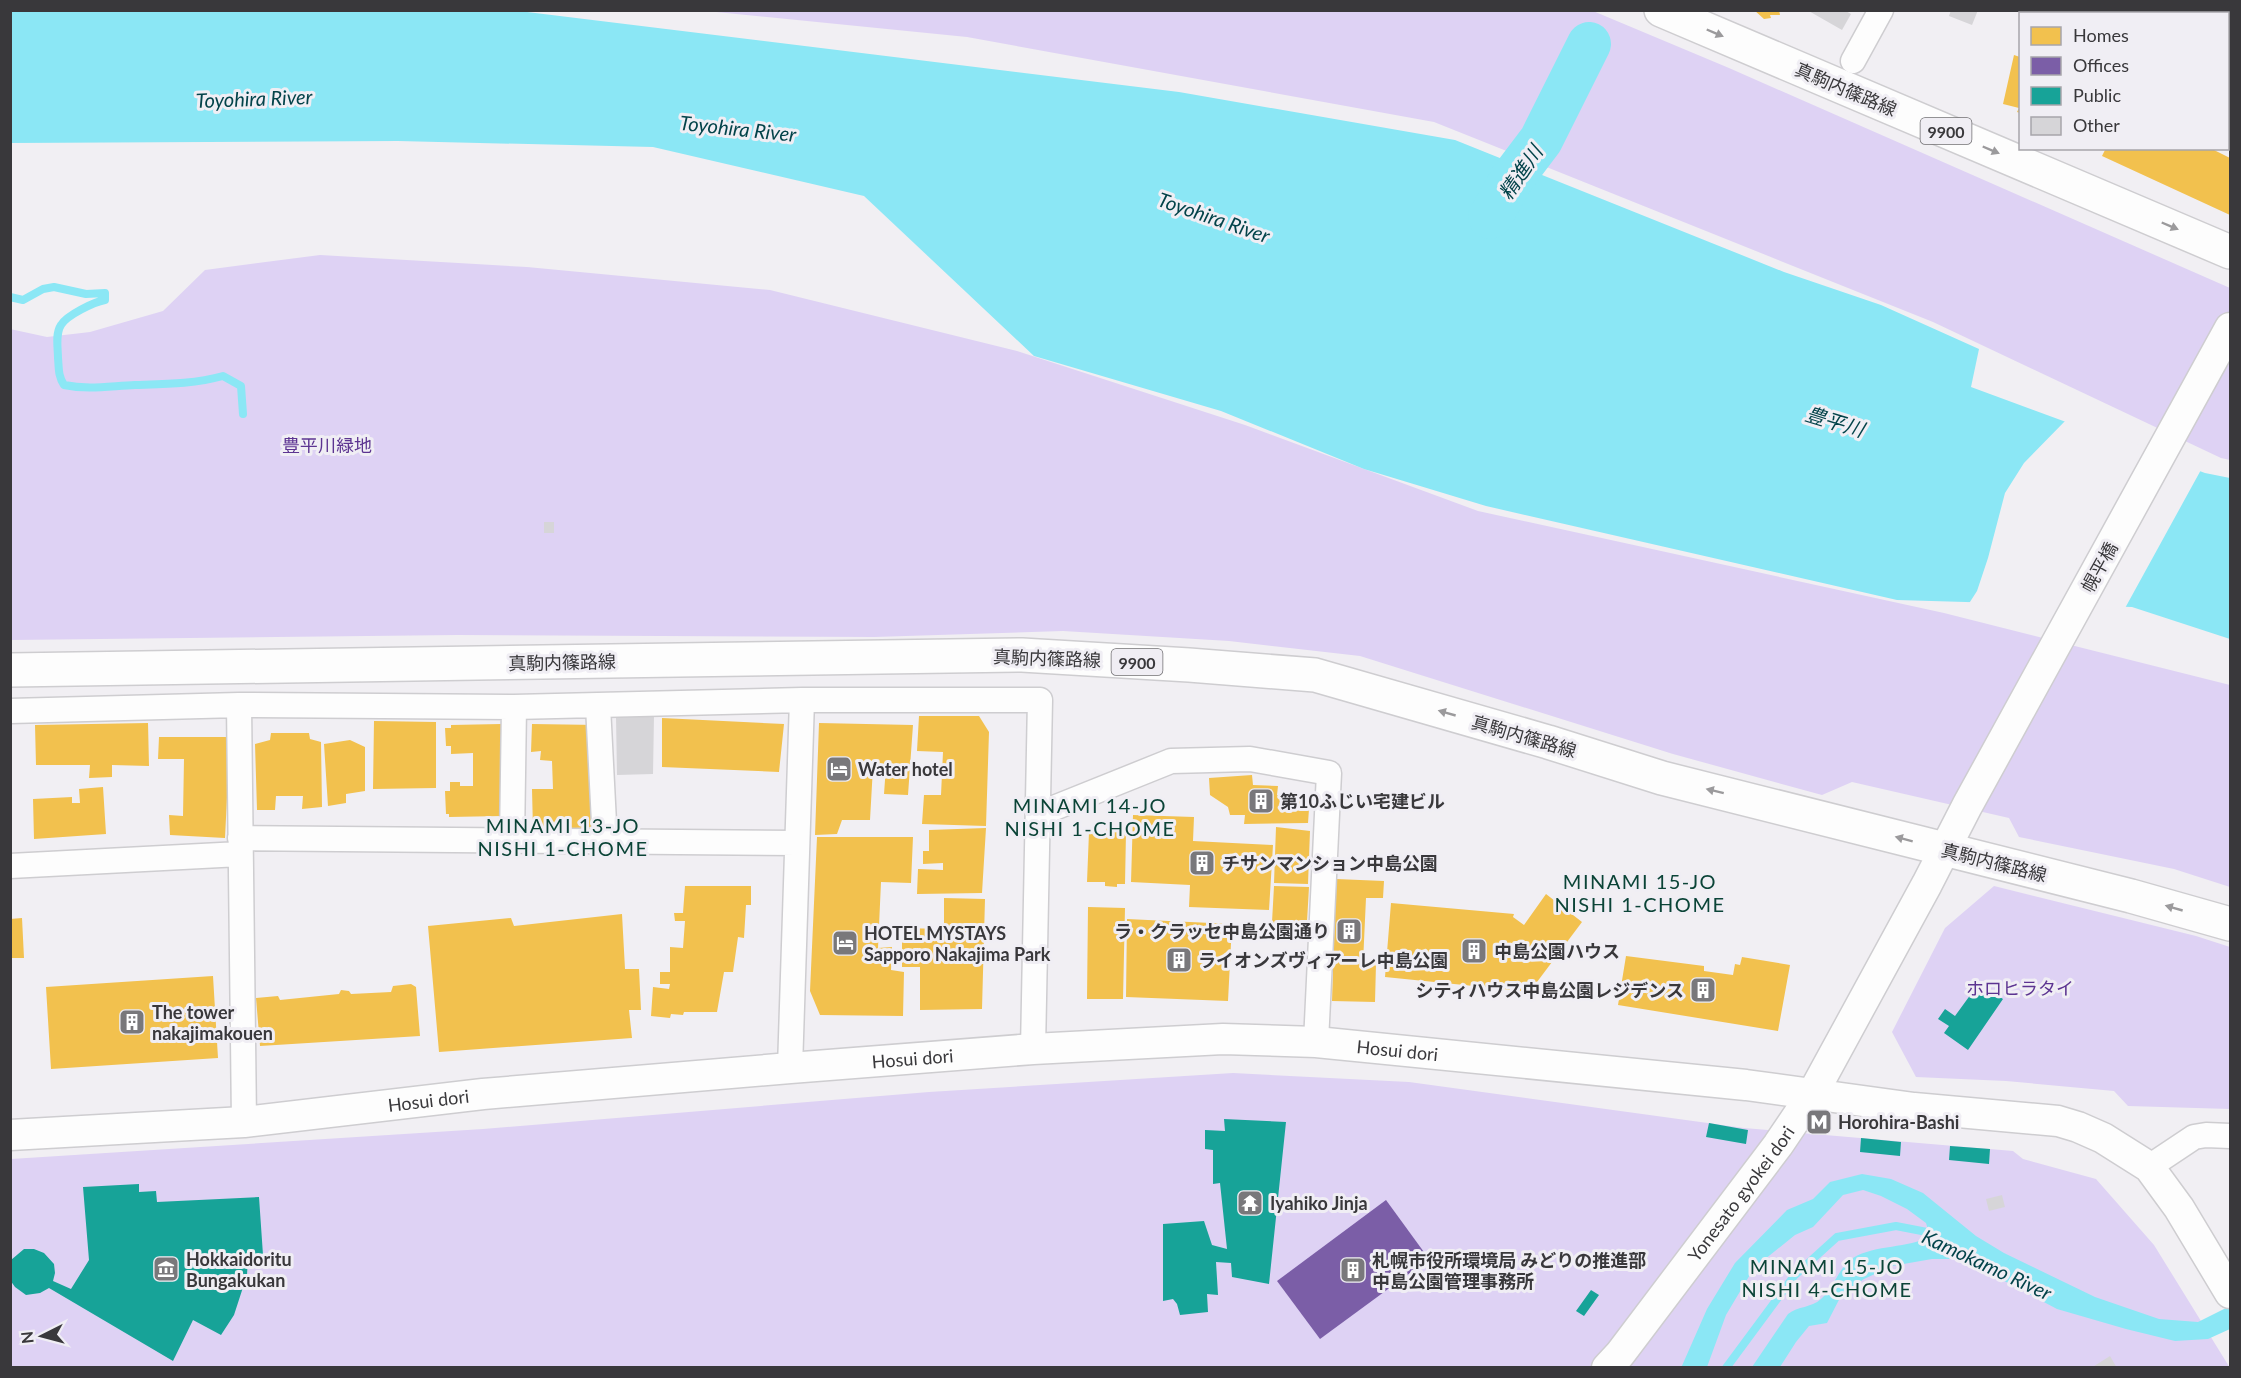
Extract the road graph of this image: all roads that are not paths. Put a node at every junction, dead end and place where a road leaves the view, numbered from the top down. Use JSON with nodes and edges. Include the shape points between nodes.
{"nodes":[{"id":1,"x":1661,"y":10,"type":"edge"},
{"id":2,"x":1881,"y":10,"type":"edge"},
{"id":3,"x":1853,"y":61,"type":"dead end"},
{"id":4,"x":2230,"y":252,"type":"edge"},
{"id":5,"x":2230,"y":328,"type":"edge"},
{"id":6,"x":10,"y":670,"type":"edge"},
{"id":7,"x":801,"y":700,"type":"junction"},
{"id":8,"x":238,"y":705,"type":"junction"},
{"id":9,"x":598,"y":706,"type":"junction"},
{"id":10,"x":514,"y":707,"type":"junction"},
{"id":11,"x":10,"y":711,"type":"edge"},
{"id":12,"x":1039,"y":814,"type":"junction"},
{"id":13,"x":512,"y":841,"type":"junction"},
{"id":14,"x":605,"y":842,"type":"junction"},
{"id":15,"x":797,"y":843,"type":"junction"},
{"id":16,"x":240,"y":846,"type":"junction"},
{"id":17,"x":1945,"y":850,"type":"junction"},
{"id":18,"x":10,"y":866,"type":"edge"},
{"id":19,"x":2230,"y":924,"type":"edge"},
{"id":20,"x":1316,"y":1042,"type":"junction"},
{"id":21,"x":1033,"y":1049,"type":"junction"},
{"id":22,"x":790,"y":1068,"type":"junction"},
{"id":23,"x":1813,"y":1093,"type":"junction"},
{"id":24,"x":244,"y":1122,"type":"junction"},
{"id":25,"x":10,"y":1136,"type":"edge"},
{"id":26,"x":2230,"y":1136,"type":"edge"},
{"id":27,"x":2149,"y":1167,"type":"junction"},
{"id":28,"x":2230,"y":1293,"type":"edge"},
{"id":29,"x":1607,"y":1368,"type":"edge"}],
"edges":[{"from":1,"to":4,"type":"main road","name":"真駒内篠路線","number":"9900","one_way":true},
{"from":2,"to":3,"type":"street"},
{"from":5,"to":17,"type":"street","name":"幌平橋"},
{"from":17,"to":6,"type":"main road","name":"真駒内篠路線","number":"9900","one_way":true,"via":[[1662,778],[1315,675],[1022,655]]},
{"from":7,"to":9,"type":"street"},
{"from":7,"to":12,"type":"street","via":[[1040,700]]},
{"from":7,"to":15,"type":"street"},
{"from":8,"to":10,"type":"street"},
{"from":8,"to":11,"type":"street"},
{"from":8,"to":16,"type":"street"},
{"from":9,"to":10,"type":"street"},
{"from":9,"to":14,"type":"street"},
{"from":10,"to":13,"type":"street"},
{"from":12,"to":20,"type":"street","via":[[1171,761],[1250,759],[1329,773]]},
{"from":12,"to":21,"type":"street"},
{"from":13,"to":14,"type":"street"},
{"from":13,"to":16,"type":"street"},
{"from":14,"to":15,"type":"street"},
{"from":15,"to":22,"type":"street"},
{"from":16,"to":18,"type":"street"},
{"from":16,"to":24,"type":"street"},
{"from":19,"to":17,"type":"main road","name":"真駒内篠路線","number":"9900","one_way":true},
{"from":17,"to":23,"type":"street","name":"Yonesato gyokei dori"},
{"from":20,"to":21,"type":"street","name":"Hosui dori","via":[[1223,1039]]},
{"from":20,"to":23,"type":"street","name":"Hosui dori"},
{"from":21,"to":22,"type":"street","name":"Hosui dori"},
{"from":22,"to":24,"type":"street","name":"Hosui dori","via":[[483,1094]]},
{"from":23,"to":27,"type":"street","name":"Hosui dori","via":[[1914,1108],[2058,1121],[2103,1138]]},
{"from":23,"to":29,"type":"street","name":"Yonesato gyokei dori","via":[[1778,1145]]},
{"from":24,"to":25,"type":"street","name":"Hosui dori"},
{"from":26,"to":27,"type":"street","via":[[2194,1137]]},
{"from":27,"to":28,"type":"street","via":[[2179,1208]]}]}
